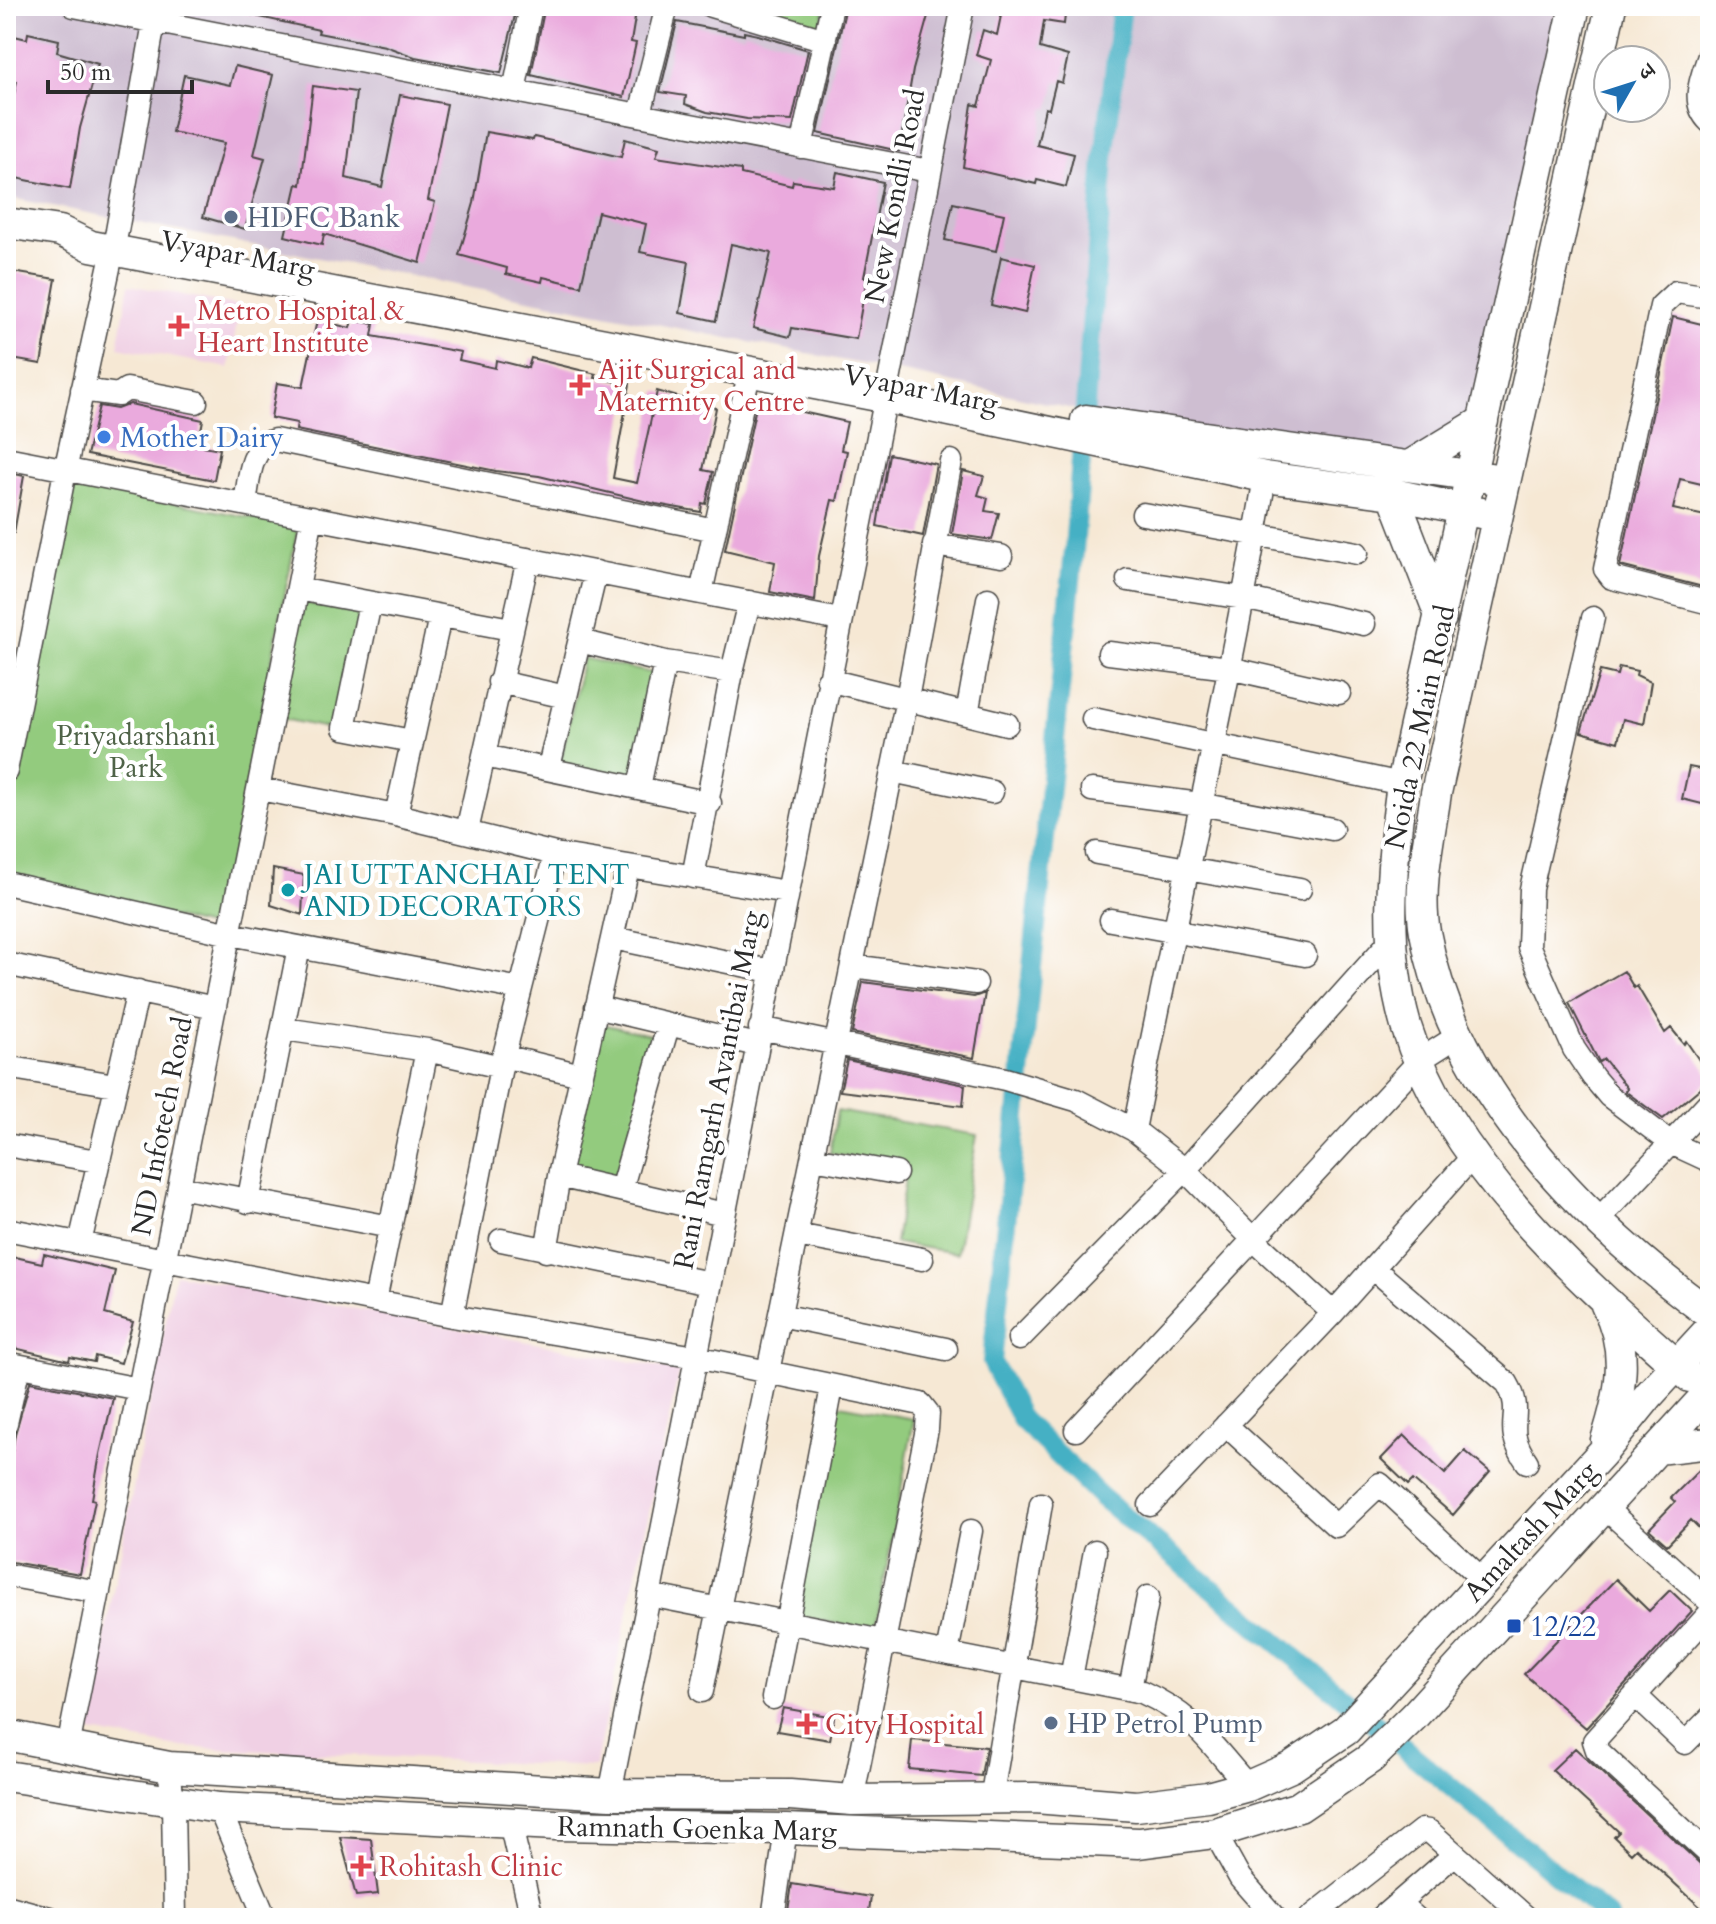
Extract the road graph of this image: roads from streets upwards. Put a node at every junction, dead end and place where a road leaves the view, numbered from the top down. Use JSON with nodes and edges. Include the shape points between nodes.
{"nodes":[{"id":1,"x":74,"y":6,"type":"edge"},
{"id":2,"x":531,"y":6,"type":"edge"},
{"id":3,"x":667,"y":6,"type":"edge"},
{"id":4,"x":711,"y":6,"type":"edge"},
{"id":5,"x":832,"y":6,"type":"edge"},
{"id":6,"x":963,"y":6,"type":"edge"},
{"id":7,"x":1611,"y":6,"type":"edge"},
{"id":8,"x":1571,"y":11,"type":"edge"},
{"id":9,"x":156,"y":14,"type":"edge"},
{"id":10,"x":825,"y":40,"type":"junction"},
{"id":11,"x":1710,"y":53,"type":"edge"},
{"id":12,"x":514,"y":91,"type":"junction"},
{"id":13,"x":640,"y":114,"type":"junction"},
{"id":14,"x":1710,"y":122,"type":"edge"},
{"id":15,"x":801,"y":147,"type":"junction"},
{"id":16,"x":929,"y":171,"type":"junction"},
{"id":17,"x":6,"y":223,"type":"edge"},
{"id":18,"x":114,"y":240,"type":"junction"},
{"id":19,"x":1710,"y":297,"type":"edge"},
{"id":20,"x":749,"y":374,"type":"junction"},
{"id":21,"x":885,"y":389,"type":"junction"},
{"id":22,"x":82,"y":390,"type":"junction"},
{"id":23,"x":196,"y":402,"type":"dead end"},
{"id":24,"x":1483,"y":421,"type":"junction"},
{"id":25,"x":1108,"y":434,"type":"junction"},
{"id":26,"x":6,"y":458,"type":"edge"},
{"id":27,"x":951,"y":461,"type":"dead end"},
{"id":28,"x":1409,"y":466,"type":"junction"},
{"id":29,"x":65,"y":471,"type":"junction"},
{"id":30,"x":1472,"y":474,"type":"junction"},
{"id":31,"x":1265,"y":477,"type":"junction"},
{"id":32,"x":1504,"y":480,"type":"junction"},
{"id":33,"x":1393,"y":494,"type":"junction"},
{"id":34,"x":245,"y":504,"type":"junction"},
{"id":35,"x":1464,"y":510,"type":"junction"},
{"id":36,"x":1143,"y":514,"type":"dead end"},
{"id":37,"x":1495,"y":516,"type":"junction"},
{"id":38,"x":312,"y":517,"type":"junction"},
{"id":39,"x":715,"y":530,"type":"junction"},
{"id":40,"x":1256,"y":533,"type":"junction"},
{"id":41,"x":934,"y":545,"type":"junction"},
{"id":42,"x":1357,"y":553,"type":"dead end"},
{"id":43,"x":1001,"y":556,"type":"dead end"},
{"id":44,"x":528,"y":559,"type":"junction"},
{"id":45,"x":596,"y":572,"type":"junction"},
{"id":46,"x":1128,"y":580,"type":"dead end"},
{"id":47,"x":298,"y":589,"type":"junction"},
{"id":48,"x":701,"y":593,"type":"junction"},
{"id":49,"x":1243,"y":598,"type":"junction"},
{"id":50,"x":988,"y":599,"type":"dead end"},
{"id":51,"x":749,"y":602,"type":"junction"},
{"id":52,"x":370,"y":603,"type":"junction"},
{"id":53,"x":1710,"y":603,"type":"edge"},
{"id":54,"x":440,"y":617,"type":"junction"},
{"id":55,"x":1441,"y":618,"type":"junction"},
{"id":56,"x":1593,"y":618,"type":"dead end"},
{"id":57,"x":840,"y":620,"type":"junction"},
{"id":58,"x":1364,"y":624,"type":"dead end"},
{"id":59,"x":511,"y":629,"type":"junction"},
{"id":60,"x":580,"y":641,"type":"junction"},
{"id":61,"x":1109,"y":653,"type":"dead end"},
{"id":62,"x":665,"y":662,"type":"junction"},
{"id":63,"x":17,"y":665,"type":"edge"},
{"id":64,"x":1229,"y":668,"type":"junction"},
{"id":65,"x":732,"y":672,"type":"junction"},
{"id":66,"x":828,"y":680,"type":"junction"},
{"id":67,"x":499,"y":682,"type":"junction"},
{"id":68,"x":1339,"y":693,"type":"dead end"},
{"id":69,"x":566,"y":697,"type":"junction"},
{"id":70,"x":907,"y":699,"type":"junction"},
{"id":71,"x":967,"y":714,"type":"junction"},
{"id":72,"x":1093,"y":719,"type":"dead end"},
{"id":73,"x":1007,"y":724,"type":"dead end"},
{"id":74,"x":9,"y":739,"type":"edge"},
{"id":75,"x":412,"y":741,"type":"junction"},
{"id":76,"x":1215,"y":743,"type":"junction"},
{"id":77,"x":484,"y":756,"type":"junction"},
{"id":78,"x":549,"y":767,"type":"junction"},
{"id":79,"x":6,"y":771,"type":"edge"},
{"id":80,"x":892,"y":771,"type":"junction"},
{"id":81,"x":1402,"y":784,"type":"junction"},
{"id":82,"x":639,"y":787,"type":"junction"},
{"id":83,"x":259,"y":789,"type":"junction"},
{"id":84,"x":1092,"y":790,"type":"dead end"},
{"id":85,"x":992,"y":792,"type":"dead end"},
{"id":86,"x":710,"y":803,"type":"junction"},
{"id":87,"x":1200,"y":804,"type":"junction"},
{"id":88,"x":396,"y":815,"type":"junction"},
{"id":89,"x":1332,"y":829,"type":"dead end"},
{"id":90,"x":467,"y":831,"type":"junction"},
{"id":91,"x":1097,"y":853,"type":"dead end"},
{"id":92,"x":555,"y":854,"type":"junction"},
{"id":93,"x":628,"y":867,"type":"junction"},
{"id":94,"x":1188,"y":870,"type":"junction"},
{"id":95,"x":693,"y":877,"type":"junction"},
{"id":96,"x":6,"y":883,"type":"edge"},
{"id":97,"x":1300,"y":889,"type":"dead end"},
{"id":98,"x":787,"y":892,"type":"junction"},
{"id":99,"x":1111,"y":920,"type":"dead end"},
{"id":100,"x":1173,"y":930,"type":"junction"},
{"id":101,"x":230,"y":934,"type":"junction"},
{"id":102,"x":613,"y":938,"type":"junction"},
{"id":103,"x":1392,"y":939,"type":"junction"},
{"id":104,"x":299,"y":947,"type":"junction"},
{"id":105,"x":1305,"y":955,"type":"dead end"},
{"id":106,"x":6,"y":964,"type":"edge"},
{"id":107,"x":853,"y":966,"type":"junction"},
{"id":108,"x":771,"y":971,"type":"junction"},
{"id":109,"x":976,"y":983,"type":"dead end"},
{"id":110,"x":520,"y":989,"type":"junction"},
{"id":111,"x":138,"y":991,"type":"junction"},
{"id":112,"x":596,"y":1007,"type":"junction"},
{"id":113,"x":215,"y":1008,"type":"junction"},
{"id":114,"x":668,"y":1026,"type":"junction"},
{"id":115,"x":284,"y":1029,"type":"junction"},
{"id":116,"x":1461,"y":1034,"type":"junction"},
{"id":117,"x":758,"y":1036,"type":"junction"},
{"id":118,"x":836,"y":1043,"type":"junction"},
{"id":119,"x":427,"y":1050,"type":"junction"},
{"id":120,"x":1420,"y":1060,"type":"junction"},
{"id":121,"x":502,"y":1062,"type":"junction"},
{"id":122,"x":6,"y":1067,"type":"edge"},
{"id":123,"x":581,"y":1075,"type":"junction"},
{"id":124,"x":115,"y":1085,"type":"junction"},
{"id":125,"x":1710,"y":1101,"type":"edge"},
{"id":126,"x":1134,"y":1130,"type":"junction"},
{"id":127,"x":1671,"y":1143,"type":"junction"},
{"id":128,"x":6,"y":1145,"type":"edge"},
{"id":129,"x":1473,"y":1156,"type":"junction"},
{"id":130,"x":813,"y":1158,"type":"junction"},
{"id":131,"x":97,"y":1161,"type":"junction"},
{"id":132,"x":1710,"y":1161,"type":"edge"},
{"id":133,"x":1185,"y":1170,"type":"junction"},
{"id":134,"x":896,"y":1173,"type":"dead end"},
{"id":135,"x":559,"y":1176,"type":"junction"},
{"id":136,"x":179,"y":1187,"type":"junction"},
{"id":137,"x":621,"y":1190,"type":"junction"},
{"id":138,"x":248,"y":1202,"type":"junction"},
{"id":139,"x":724,"y":1214,"type":"junction"},
{"id":140,"x":1598,"y":1220,"type":"junction"},
{"id":141,"x":391,"y":1227,"type":"junction"},
{"id":142,"x":6,"y":1229,"type":"edge"},
{"id":143,"x":797,"y":1235,"type":"junction"},
{"id":144,"x":1253,"y":1239,"type":"junction"},
{"id":145,"x":501,"y":1240,"type":"dead end"},
{"id":146,"x":80,"y":1243,"type":"junction"},
{"id":147,"x":546,"y":1251,"type":"junction"},
{"id":148,"x":922,"y":1259,"type":"dead end"},
{"id":149,"x":165,"y":1260,"type":"junction"},
{"id":150,"x":1373,"y":1268,"type":"junction"},
{"id":151,"x":710,"y":1283,"type":"junction"},
{"id":152,"x":1599,"y":1293,"type":"junction"},
{"id":153,"x":375,"y":1301,"type":"junction"},
{"id":154,"x":1333,"y":1313,"type":"junction"},
{"id":155,"x":1710,"y":1314,"type":"edge"},
{"id":156,"x":780,"y":1315,"type":"junction"},
{"id":157,"x":452,"y":1316,"type":"junction"},
{"id":158,"x":1710,"y":1329,"type":"edge"},
{"id":159,"x":1019,"y":1339,"type":"dead end"},
{"id":160,"x":946,"y":1349,"type":"dead end"},
{"id":161,"x":696,"y":1357,"type":"junction"},
{"id":162,"x":13,"y":1364,"type":"edge"},
{"id":163,"x":1676,"y":1365,"type":"junction"},
{"id":164,"x":768,"y":1373,"type":"junction"},
{"id":165,"x":832,"y":1387,"type":"junction"},
{"id":166,"x":139,"y":1389,"type":"junction"},
{"id":167,"x":1709,"y":1393,"type":"edge"},
{"id":168,"x":6,"y":1423,"type":"edge"},
{"id":169,"x":1226,"y":1425,"type":"junction"},
{"id":170,"x":1076,"y":1430,"type":"dead end"},
{"id":171,"x":1710,"y":1443,"type":"edge"},
{"id":172,"x":1657,"y":1449,"type":"junction"},
{"id":173,"x":1602,"y":1453,"type":"junction"},
{"id":174,"x":1527,"y":1462,"type":"dead end"},
{"id":175,"x":1041,"y":1504,"type":"dead end"},
{"id":176,"x":1150,"y":1505,"type":"dead end"},
{"id":177,"x":1604,"y":1507,"type":"junction"},
{"id":178,"x":971,"y":1531,"type":"dead end"},
{"id":179,"x":1095,"y":1551,"type":"dead end"},
{"id":180,"x":6,"y":1575,"type":"edge"},
{"id":181,"x":1484,"y":1581,"type":"junction"},
{"id":182,"x":99,"y":1592,"type":"junction"},
{"id":183,"x":649,"y":1595,"type":"junction"},
{"id":184,"x":1148,"y":1597,"type":"dead end"},
{"id":185,"x":1710,"y":1602,"type":"edge"},
{"id":186,"x":720,"y":1609,"type":"junction"},
{"id":187,"x":1710,"y":1613,"type":"edge"},
{"id":188,"x":786,"y":1624,"type":"junction"},
{"id":189,"x":883,"y":1640,"type":"junction"},
{"id":190,"x":947,"y":1653,"type":"junction"},
{"id":191,"x":1011,"y":1665,"type":"junction"},
{"id":192,"x":1071,"y":1678,"type":"junction"},
{"id":193,"x":1130,"y":1689,"type":"junction"},
{"id":194,"x":702,"y":1691,"type":"dead end"},
{"id":195,"x":1635,"y":1695,"type":"junction"},
{"id":196,"x":773,"y":1698,"type":"dead end"},
{"id":197,"x":1710,"y":1718,"type":"edge"},
{"id":198,"x":1346,"y":1730,"type":"joint"},
{"id":199,"x":6,"y":1735,"type":"edge"},
{"id":200,"x":68,"y":1747,"type":"junction"},
{"id":201,"x":1371,"y":1758,"type":"joint"},
{"id":202,"x":169,"y":1767,"type":"junction"},
{"id":203,"x":6,"y":1776,"type":"edge"},
{"id":204,"x":1248,"y":1786,"type":"junction"},
{"id":205,"x":610,"y":1794,"type":"junction"},
{"id":206,"x":1035,"y":1798,"type":"junction"},
{"id":207,"x":852,"y":1800,"type":"junction"},
{"id":208,"x":991,"y":1800,"type":"junction"},
{"id":209,"x":173,"y":1803,"type":"junction"},
{"id":210,"x":219,"y":1808,"type":"junction"},
{"id":211,"x":510,"y":1822,"type":"junction"},
{"id":212,"x":786,"y":1829,"type":"junction"},
{"id":213,"x":1215,"y":1833,"type":"junction"},
{"id":214,"x":1035,"y":1838,"type":"junction"},
{"id":215,"x":1709,"y":1853,"type":"edge"},
{"id":216,"x":1455,"y":1854,"type":"junction"},
{"id":217,"x":1399,"y":1903,"type":"junction"},
{"id":218,"x":6,"y":1906,"type":"edge"},
{"id":219,"x":50,"y":1918,"type":"edge"},
{"id":220,"x":175,"y":1918,"type":"edge"},
{"id":221,"x":265,"y":1918,"type":"edge"},
{"id":222,"x":532,"y":1918,"type":"edge"},
{"id":223,"x":773,"y":1918,"type":"edge"},
{"id":224,"x":1275,"y":1918,"type":"edge"},
{"id":225,"x":1310,"y":1918,"type":"edge"},
{"id":226,"x":1381,"y":1918,"type":"edge"},
{"id":227,"x":1416,"y":1918,"type":"edge"},
{"id":228,"x":1527,"y":1918,"type":"edge"}],
"edges":[{"from":1,"to":9,"type":"street"},
{"from":2,"to":12,"type":"street"},
{"from":3,"to":13,"type":"street"},
{"from":4,"to":10,"type":"street"},
{"from":5,"to":10,"type":"street"},
{"from":6,"to":16,"type":"street","name":"New Kondli Road"},
{"from":7,"to":32,"type":"street","name":"Noida 22 Main Road"},
{"from":8,"to":24,"type":"street","name":"Noida 22 Main Road"},
{"from":9,"to":12,"type":"street"},
{"from":9,"to":18,"type":"street"},
{"from":10,"to":15,"type":"street"},
{"from":11,"to":14,"type":"street","via":[[1698,97],[1699,110]]},
{"from":12,"to":13,"type":"street"},
{"from":13,"to":15,"type":"street"},
{"from":15,"to":16,"type":"street"},
{"from":16,"to":21,"type":"street","name":"New Kondli Road"},
{"from":17,"to":18,"type":"street","name":"Vyapar Marg","via":[[60,231],[82,225]]},
{"from":18,"to":20,"type":"street","name":"Vyapar Marg"},
{"from":18,"to":21,"type":"street","name":"Vyapar Marg"},
{"from":18,"to":22,"type":"street"},
{"from":19,"to":53,"type":"street","via":[[1676,292],[1661,306],[1605,569],[1612,578]]},
{"from":20,"to":21,"type":"street","name":"Vyapar Marg"},
{"from":20,"to":39,"type":"street"},
{"from":21,"to":25,"type":"street","name":"Vyapar Marg"},
{"from":21,"to":57,"type":"street","name":"Rani Ramgarh Avantibai Marg"},
{"from":22,"to":23,"type":"street","via":[[118,395],[127,389]]},
{"from":22,"to":29,"type":"street"},
{"from":24,"to":28,"type":"street"},
{"from":24,"to":30,"type":"street","name":"Noida 22 Main Road"},
{"from":25,"to":28,"type":"street","name":"Vyapar Marg"},
{"from":25,"to":31,"type":"street","name":"Vyapar Marg"},
{"from":26,"to":29,"type":"street"},
{"from":27,"to":41,"type":"street"},
{"from":28,"to":30,"type":"street","name":"Vyapar Marg"},
{"from":29,"to":34,"type":"street"},
{"from":29,"to":63,"type":"street"},
{"from":30,"to":32,"type":"street","name":"Vyapar Marg"},
{"from":30,"to":35,"type":"street","name":"Noida 22 Main Road"},
{"from":31,"to":33,"type":"street","name":"Vyapar Marg"},
{"from":31,"to":40,"type":"street"},
{"from":32,"to":37,"type":"street","name":"Noida 22 Main Road"},
{"from":33,"to":35,"type":"street","name":"Vyapar Marg"},
{"from":33,"to":55,"type":"street"},
{"from":34,"to":38,"type":"street"},
{"from":34,"to":39,"type":"street","via":[[254,458],[264,443],[275,440]]},
{"from":35,"to":37,"type":"street","name":"Vyapar Marg"},
{"from":35,"to":55,"type":"street","name":"Noida 22 Main Road"},
{"from":36,"to":40,"type":"street"},
{"from":37,"to":116,"type":"street","name":"Noida 22 Main Road","via":[[1436,793],[1426,872],[1424,929],[1440,989]]},
{"from":38,"to":44,"type":"street"},
{"from":38,"to":47,"type":"street","name":"ND Infotech Road"},
{"from":39,"to":48,"type":"street"},
{"from":40,"to":42,"type":"street"},
{"from":40,"to":49,"type":"street"},
{"from":41,"to":43,"type":"street"},
{"from":41,"to":70,"type":"street"},
{"from":44,"to":45,"type":"street"},
{"from":44,"to":59,"type":"street"},
{"from":45,"to":48,"type":"street"},
{"from":45,"to":60,"type":"street"},
{"from":46,"to":49,"type":"street"},
{"from":47,"to":52,"type":"street"},
{"from":47,"to":83,"type":"street","name":"ND Infotech Road"},
{"from":48,"to":51,"type":"street"},
{"from":49,"to":58,"type":"street"},
{"from":49,"to":64,"type":"street"},
{"from":50,"to":71,"type":"street"},
{"from":51,"to":57,"type":"street"},
{"from":51,"to":65,"type":"street"},
{"from":52,"to":54,"type":"street"},
{"from":52,"to":75,"type":"street","via":[[344,728]]},
{"from":54,"to":59,"type":"street"},
{"from":54,"to":75,"type":"street"},
{"from":55,"to":81,"type":"street","name":"Noida 22 Main Road"},
{"from":56,"to":127,"type":"street","via":[[1531,889],[1529,947],[1574,1049],[1593,1077],[1609,1096]]},
{"from":57,"to":66,"type":"street","name":"Rani Ramgarh Avantibai Marg"},
{"from":59,"to":67,"type":"street"},
{"from":60,"to":62,"type":"street"},
{"from":60,"to":69,"type":"street"},
{"from":61,"to":64,"type":"street"},
{"from":62,"to":65,"type":"street"},
{"from":62,"to":82,"type":"street"},
{"from":63,"to":74,"type":"street"},
{"from":64,"to":68,"type":"street"},
{"from":64,"to":76,"type":"street"},
{"from":65,"to":86,"type":"street"},
{"from":66,"to":70,"type":"street"},
{"from":66,"to":98,"type":"street","name":"Rani Ramgarh Avantibai Marg"},
{"from":67,"to":69,"type":"street"},
{"from":67,"to":77,"type":"street"},
{"from":69,"to":78,"type":"street"},
{"from":70,"to":71,"type":"street"},
{"from":70,"to":80,"type":"street"},
{"from":71,"to":73,"type":"street"},
{"from":72,"to":76,"type":"street"},
{"from":74,"to":79,"type":"street"},
{"from":75,"to":88,"type":"street"},
{"from":76,"to":81,"type":"street"},
{"from":76,"to":87,"type":"street"},
{"from":77,"to":78,"type":"street"},
{"from":77,"to":90,"type":"street"},
{"from":78,"to":82,"type":"street"},
{"from":80,"to":85,"type":"street"},
{"from":80,"to":107,"type":"street"},
{"from":81,"to":103,"type":"street","name":"Noida 22 Main Road","via":[[1390,865]]},
{"from":82,"to":86,"type":"street"},
{"from":83,"to":88,"type":"street"},
{"from":83,"to":101,"type":"street","name":"ND Infotech Road"},
{"from":84,"to":87,"type":"street"},
{"from":86,"to":95,"type":"street"},
{"from":87,"to":89,"type":"street"},
{"from":87,"to":94,"type":"street"},
{"from":88,"to":90,"type":"street"},
{"from":90,"to":92,"type":"street"},
{"from":91,"to":94,"type":"street"},
{"from":92,"to":93,"type":"street"},
{"from":92,"to":110,"type":"street"},
{"from":93,"to":95,"type":"street"},
{"from":93,"to":102,"type":"street"},
{"from":94,"to":97,"type":"street"},
{"from":94,"to":100,"type":"street"},
{"from":95,"to":98,"type":"street"},
{"from":96,"to":101,"type":"street"},
{"from":98,"to":108,"type":"street","name":"Rani Ramgarh Avantibai Marg"},
{"from":99,"to":100,"type":"street"},
{"from":100,"to":105,"type":"street"},
{"from":100,"to":126,"type":"street"},
{"from":101,"to":104,"type":"street"},
{"from":101,"to":113,"type":"street","name":"ND Infotech Road"},
{"from":102,"to":108,"type":"street"},
{"from":102,"to":112,"type":"street"},
{"from":103,"to":120,"type":"street","name":"Noida 22 Main Road","via":[[1406,1024]]},
{"from":103,"to":133,"type":"street"},
{"from":104,"to":110,"type":"street"},
{"from":104,"to":115,"type":"street"},
{"from":106,"to":111,"type":"street"},
{"from":107,"to":109,"type":"street"},
{"from":107,"to":118,"type":"street"},
{"from":108,"to":117,"type":"street","name":"Rani Ramgarh Avantibai Marg"},
{"from":110,"to":121,"type":"street"},
{"from":111,"to":113,"type":"street"},
{"from":111,"to":124,"type":"street"},
{"from":112,"to":114,"type":"street"},
{"from":112,"to":123,"type":"street"},
{"from":113,"to":136,"type":"street","name":"ND Infotech Road"},
{"from":114,"to":117,"type":"street"},
{"from":114,"to":137,"type":"street"},
{"from":115,"to":119,"type":"street"},
{"from":115,"to":138,"type":"street"},
{"from":116,"to":120,"type":"street"},
{"from":116,"to":140,"type":"street","name":"Noida 22 Main Road","via":[[1515,1131]]},
{"from":117,"to":118,"type":"street"},
{"from":117,"to":139,"type":"street","name":"Rani Ramgarh Avantibai Marg"},
{"from":118,"to":126,"type":"street","via":[[1045,1088]]},
{"from":118,"to":130,"type":"street"},
{"from":119,"to":121,"type":"street"},
{"from":119,"to":141,"type":"street"},
{"from":120,"to":129,"type":"street","name":"Noida 22 Main Road"},
{"from":120,"to":144,"type":"street"},
{"from":121,"to":123,"type":"street"},
{"from":121,"to":157,"type":"street"},
{"from":122,"to":124,"type":"street"},
{"from":123,"to":135,"type":"street"},
{"from":124,"to":131,"type":"street"},
{"from":125,"to":127,"type":"street"},
{"from":126,"to":133,"type":"street"},
{"from":127,"to":132,"type":"street"},
{"from":127,"to":140,"type":"street"},
{"from":128,"to":131,"type":"street"},
{"from":129,"to":150,"type":"street"},
{"from":129,"to":152,"type":"street","name":"Noida 22 Main Road"},
{"from":130,"to":134,"type":"street"},
{"from":130,"to":143,"type":"street"},
{"from":131,"to":146,"type":"street"},
{"from":133,"to":144,"type":"street"},
{"from":133,"to":159,"type":"street"},
{"from":135,"to":137,"type":"street"},
{"from":135,"to":147,"type":"street"},
{"from":136,"to":138,"type":"street"},
{"from":136,"to":149,"type":"street","name":"ND Infotech Road"},
{"from":137,"to":139,"type":"street"},
{"from":138,"to":141,"type":"street"},
{"from":139,"to":151,"type":"street","name":"Rani Ramgarh Avantibai Marg"},
{"from":140,"to":155,"type":"street","name":"Noida 22 Main Road"},
{"from":141,"to":153,"type":"street"},
{"from":142,"to":146,"type":"street"},
{"from":143,"to":148,"type":"street"},
{"from":143,"to":156,"type":"street"},
{"from":144,"to":154,"type":"street"},
{"from":144,"to":170,"type":"street"},
{"from":145,"to":147,"type":"street"},
{"from":146,"to":149,"type":"street"},
{"from":147,"to":151,"type":"street"},
{"from":149,"to":153,"type":"street"},
{"from":149,"to":166,"type":"street","name":"ND Infotech Road"},
{"from":150,"to":154,"type":"street"},
{"from":150,"to":174,"type":"street","via":[[1507,1383],[1516,1407],[1512,1436]]},
{"from":151,"to":161,"type":"street","name":"Rani Ramgarh Avantibai Marg"},
{"from":152,"to":163,"type":"street","name":"Noida 22 Main Road"},
{"from":152,"to":173,"type":"street","via":[[1617,1325],[1623,1362],[1616,1411]]},
{"from":153,"to":157,"type":"street"},
{"from":154,"to":169,"type":"street"},
{"from":156,"to":160,"type":"street"},
{"from":156,"to":164,"type":"street"},
{"from":157,"to":161,"type":"street"},
{"from":158,"to":163,"type":"street","name":"Amaltash Marg"},
{"from":161,"to":164,"type":"street"},
{"from":161,"to":183,"type":"street","name":"Rani Ramgarh Avantibai Marg"},
{"from":162,"to":166,"type":"street"},
{"from":162,"to":168,"type":"street"},
{"from":163,"to":167,"type":"street","name":"Noida 22 Main Road"},
{"from":163,"to":173,"type":"street","name":"Amaltash Marg"},
{"from":164,"to":165,"type":"street"},
{"from":164,"to":186,"type":"street"},
{"from":165,"to":188,"type":"street"},
{"from":165,"to":189,"type":"street","via":[[909,1400],[928,1413]]},
{"from":166,"to":182,"type":"street","name":"ND Infotech Road"},
{"from":167,"to":172,"type":"street","name":"Amaltash Marg"},
{"from":169,"to":176,"type":"street"},
{"from":169,"to":181,"type":"street","via":[[1336,1526],[1380,1484]]},
{"from":171,"to":172,"type":"street"},
{"from":172,"to":177,"type":"street","name":"Amaltash Marg"},
{"from":173,"to":181,"type":"street","name":"Amaltash Marg"},
{"from":175,"to":191,"type":"street"},
{"from":177,"to":185,"type":"street"},
{"from":177,"to":201,"type":"street","name":"Amaltash Marg"},
{"from":178,"to":190,"type":"street"},
{"from":179,"to":192,"type":"street"},
{"from":180,"to":182,"type":"street"},
{"from":181,"to":198,"type":"street","name":"Amaltash Marg"},
{"from":182,"to":200,"type":"street","name":"ND Infotech Road"},
{"from":183,"to":186,"type":"street"},
{"from":183,"to":205,"type":"street","name":"Rani Ramgarh Avantibai Marg"},
{"from":184,"to":193,"type":"street"},
{"from":186,"to":188,"type":"street"},
{"from":186,"to":194,"type":"street"},
{"from":187,"to":195,"type":"street"},
{"from":188,"to":189,"type":"street"},
{"from":188,"to":196,"type":"street"},
{"from":189,"to":190,"type":"street"},
{"from":189,"to":207,"type":"street"},
{"from":190,"to":191,"type":"street"},
{"from":191,"to":192,"type":"street"},
{"from":191,"to":208,"type":"street"},
{"from":192,"to":193,"type":"street"},
{"from":193,"to":204,"type":"street","via":[[1174,1707],[1201,1728]]},
{"from":195,"to":197,"type":"street","via":[[1685,1743]]},
{"from":195,"to":215,"type":"street","via":[[1599,1733],[1594,1741],[1597,1750]]},
{"from":198,"to":204,"type":"street","name":"Ramnath Goenka Marg","via":[[1291,1767]]},
{"from":199,"to":200,"type":"street","name":"Ramnath Goenka Marg"},
{"from":200,"to":202,"type":"street","name":"Ramnath Goenka Marg"},
{"from":201,"to":213,"type":"street","name":"Ramnath Goenka Marg","via":[[1299,1807]]},
{"from":202,"to":205,"type":"street","name":"Ramnath Goenka Marg"},
{"from":202,"to":209,"type":"street"},
{"from":203,"to":209,"type":"street","name":"Ramnath Goenka Marg"},
{"from":204,"to":206,"type":"street","name":"Ramnath Goenka Marg","via":[[1136,1806]]},
{"from":205,"to":207,"type":"street","name":"Ramnath Goenka Marg"},
{"from":206,"to":208,"type":"street","name":"Ramnath Goenka Marg"},
{"from":206,"to":214,"type":"street"},
{"from":207,"to":208,"type":"street","name":"Ramnath Goenka Marg"},
{"from":209,"to":210,"type":"street","name":"Ramnath Goenka Marg"},
{"from":209,"to":220,"type":"street"},
{"from":210,"to":211,"type":"street","name":"Ramnath Goenka Marg"},
{"from":210,"to":221,"type":"street"},
{"from":211,"to":212,"type":"street","name":"Ramnath Goenka Marg"},
{"from":211,"to":222,"type":"street"},
{"from":212,"to":214,"type":"street","name":"Ramnath Goenka Marg"},
{"from":212,"to":223,"type":"street"},
{"from":213,"to":214,"type":"street","name":"Ramnath Goenka Marg","via":[[1139,1843]]},
{"from":213,"to":224,"type":"street","via":[[1240,1878]]},
{"from":216,"to":217,"type":"street"},
{"from":216,"to":225,"type":"street","via":[[1422,1830]]},
{"from":216,"to":228,"type":"street"},
{"from":217,"to":226,"type":"street"},
{"from":217,"to":227,"type":"street"},
{"from":218,"to":219,"type":"street"}]}
